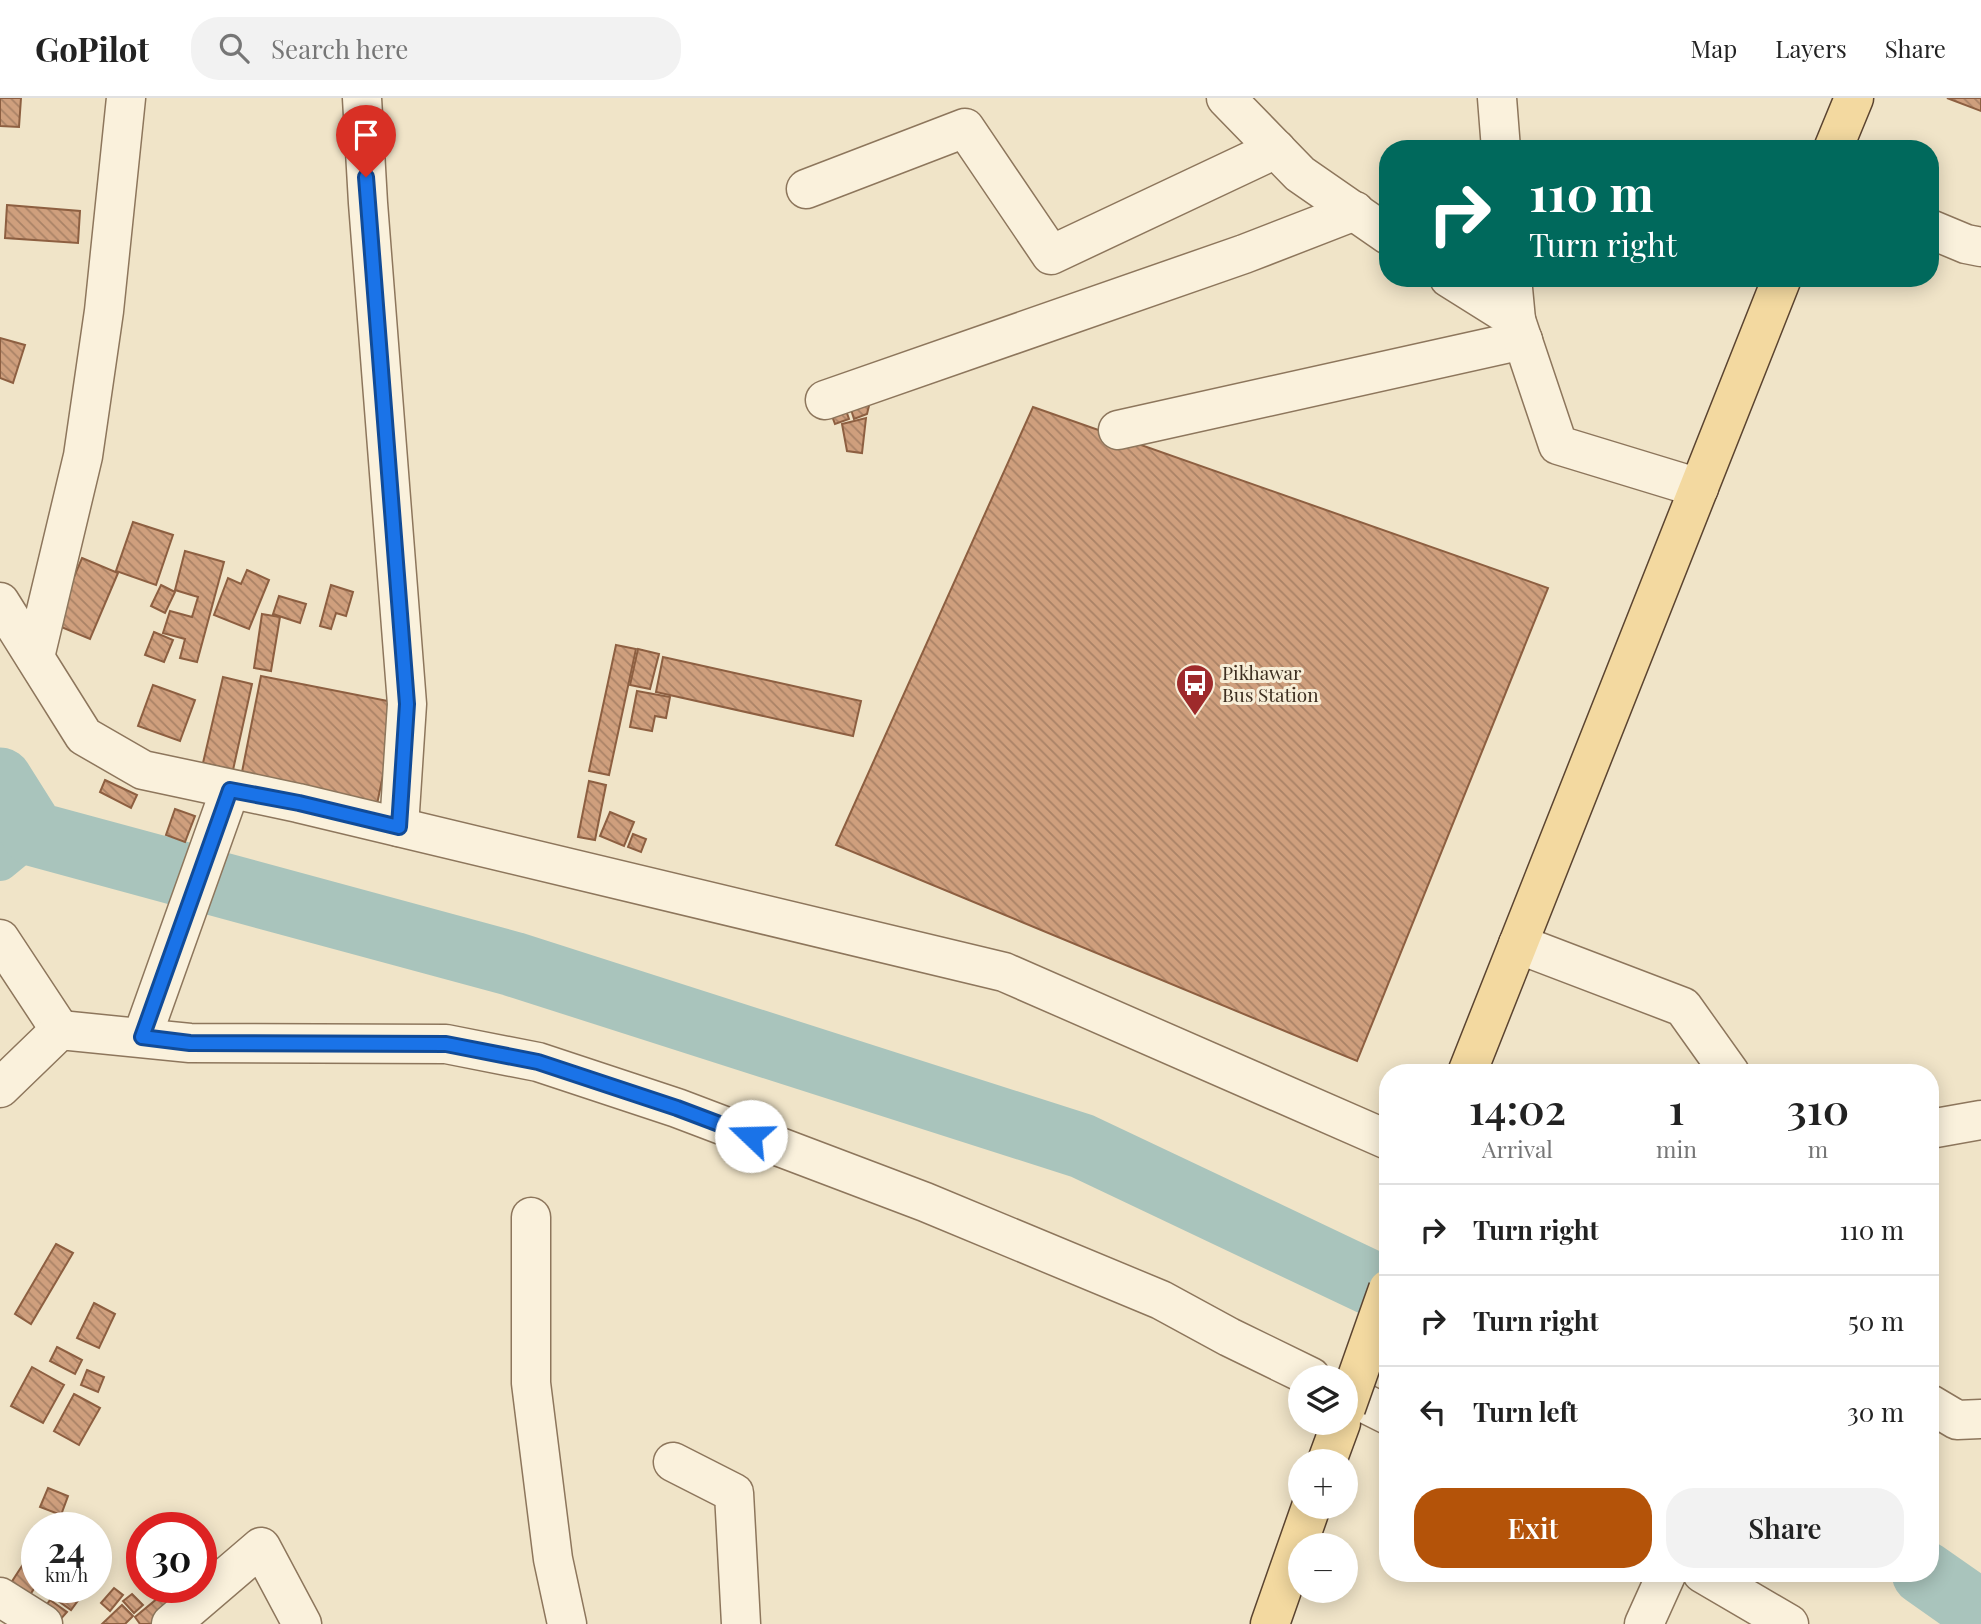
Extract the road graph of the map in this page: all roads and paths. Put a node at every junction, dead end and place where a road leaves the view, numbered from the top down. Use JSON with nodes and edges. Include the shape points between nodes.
{"nodes":[{"id":1,"x":126,"y":98,"type":"edge"},
{"id":2,"x":362,"y":98,"type":"edge"},
{"id":3,"x":1226,"y":98,"type":"edge"},
{"id":4,"x":1497,"y":98,"type":"edge"},
{"id":5,"x":1854,"y":98,"type":"edge"},
{"id":6,"x":1500,"y":140,"type":"edge"},
{"id":7,"x":1837,"y":140,"type":"edge"},
{"id":8,"x":1276,"y":149,"type":"junction"},
{"id":9,"x":806,"y":189,"type":"dead end"},
{"id":10,"x":1355,"y":211,"type":"junction"},
{"id":11,"x":1379,"y":228,"type":"edge"},
{"id":12,"x":1939,"y":233,"type":"edge"},
{"id":13,"x":1981,"y":247,"type":"edge"},
{"id":14,"x":1461,"y":287,"type":"edge"},
{"id":15,"x":1513,"y":287,"type":"edge"},
{"id":16,"x":1778,"y":287,"type":"edge"},
{"id":17,"x":1520,"y":330,"type":"junction"},
{"id":18,"x":825,"y":400,"type":"dead end"},
{"id":19,"x":1118,"y":430,"type":"dead end"},
{"id":20,"x":1699,"y":488,"type":"junction"},
{"id":21,"x":0,"y":602,"type":"edge"},
{"id":22,"x":34,"y":657,"type":"junction"},
{"id":23,"x":226,"y":799,"type":"junction"},
{"id":24,"x":399,"y":827,"type":"junction"},
{"id":25,"x":0,"y":939,"type":"edge"},
{"id":26,"x":1518,"y":944,"type":"junction"},
{"id":27,"x":145,"y":1028,"type":"junction"},
{"id":28,"x":60,"y":1030,"type":"junction"},
{"id":29,"x":1471,"y":1064,"type":"edge"},
{"id":30,"x":1724,"y":1064,"type":"edge"},
{"id":31,"x":0,"y":1087,"type":"edge"},
{"id":32,"x":1981,"y":1120,"type":"edge"},
{"id":33,"x":1939,"y":1127,"type":"edge"},
{"id":34,"x":1379,"y":1136,"type":"edge"},
{"id":35,"x":531,"y":1217,"type":"dead end"},
{"id":36,"x":1379,"y":1314,"type":"edge"},
{"id":37,"x":1288,"y":1366,"type":"edge"},
{"id":38,"x":1358,"y":1374,"type":"edge"},
{"id":39,"x":1358,"y":1400,"type":"edge"},
{"id":40,"x":1939,"y":1409,"type":"edge"},
{"id":41,"x":1379,"y":1410,"type":"edge"},
{"id":42,"x":1981,"y":1419,"type":"edge"},
{"id":43,"x":673,"y":1462,"type":"dead end"},
{"id":44,"x":1307,"y":1519,"type":"edge"},
{"id":45,"x":1663,"y":1582,"type":"edge"},
{"id":46,"x":1717,"y":1582,"type":"edge"},
{"id":47,"x":0,"y":1597,"type":"edge"},
{"id":48,"x":43,"y":1624,"type":"edge"},
{"id":49,"x":171,"y":1624,"type":"edge"},
{"id":50,"x":302,"y":1624,"type":"edge"},
{"id":51,"x":567,"y":1624,"type":"edge"},
{"id":52,"x":741,"y":1624,"type":"edge"},
{"id":53,"x":1270,"y":1624,"type":"edge"},
{"id":54,"x":1644,"y":1624,"type":"edge"},
{"id":55,"x":1789,"y":1624,"type":"edge"}],
"edges":[{"from":1,"to":22,"type":"street","via":[[83,457]]},
{"from":2,"to":24,"type":"street","via":[[407,704]]},
{"from":3,"to":8,"type":"street"},
{"from":4,"to":6,"type":"street"},
{"from":5,"to":7,"type":"main road"},
{"from":8,"to":9,"type":"street","via":[[1051,255],[965,128]]},
{"from":8,"to":10,"type":"street","via":[[1300,174]]},
{"from":10,"to":11,"type":"street"},
{"from":10,"to":18,"type":"street"},
{"from":12,"to":13,"type":"street"},
{"from":14,"to":17,"type":"street"},
{"from":15,"to":17,"type":"street"},
{"from":16,"to":20,"type":"main road"},
{"from":17,"to":19,"type":"street"},
{"from":17,"to":20,"type":"street","via":[[1558,445]]},
{"from":20,"to":26,"type":"main road"},
{"from":21,"to":22,"type":"street"},
{"from":22,"to":23,"type":"street","via":[[84,736],[143,770]]},
{"from":23,"to":24,"type":"street","via":[[299,803]]},
{"from":23,"to":27,"type":"street"},
{"from":24,"to":34,"type":"street","via":[[1004,971]]},
{"from":25,"to":28,"type":"street"},
{"from":26,"to":29,"type":"main road"},
{"from":26,"to":30,"type":"street","via":[[1683,1007]]},
{"from":27,"to":28,"type":"street"},
{"from":27,"to":37,"type":"street","via":[[190,1043],[446,1044],[538,1062],[677,1108],[925,1202],[1161,1300]]},
{"from":28,"to":31,"type":"street"},
{"from":32,"to":33,"type":"street"},
{"from":35,"to":51,"type":"street","via":[[531,1382],[553,1559]]},
{"from":36,"to":38,"type":"main road","bridge":true},
{"from":39,"to":41,"type":"street"},
{"from":40,"to":42,"type":"street","via":[[1957,1420]]},
{"from":43,"to":52,"type":"street","via":[[734,1493]]},
{"from":44,"to":53,"type":"main road"},
{"from":45,"to":54,"type":"street"},
{"from":46,"to":55,"type":"street"},
{"from":47,"to":48,"type":"street"},
{"from":49,"to":50,"type":"street","via":[[261,1547]]}]}
